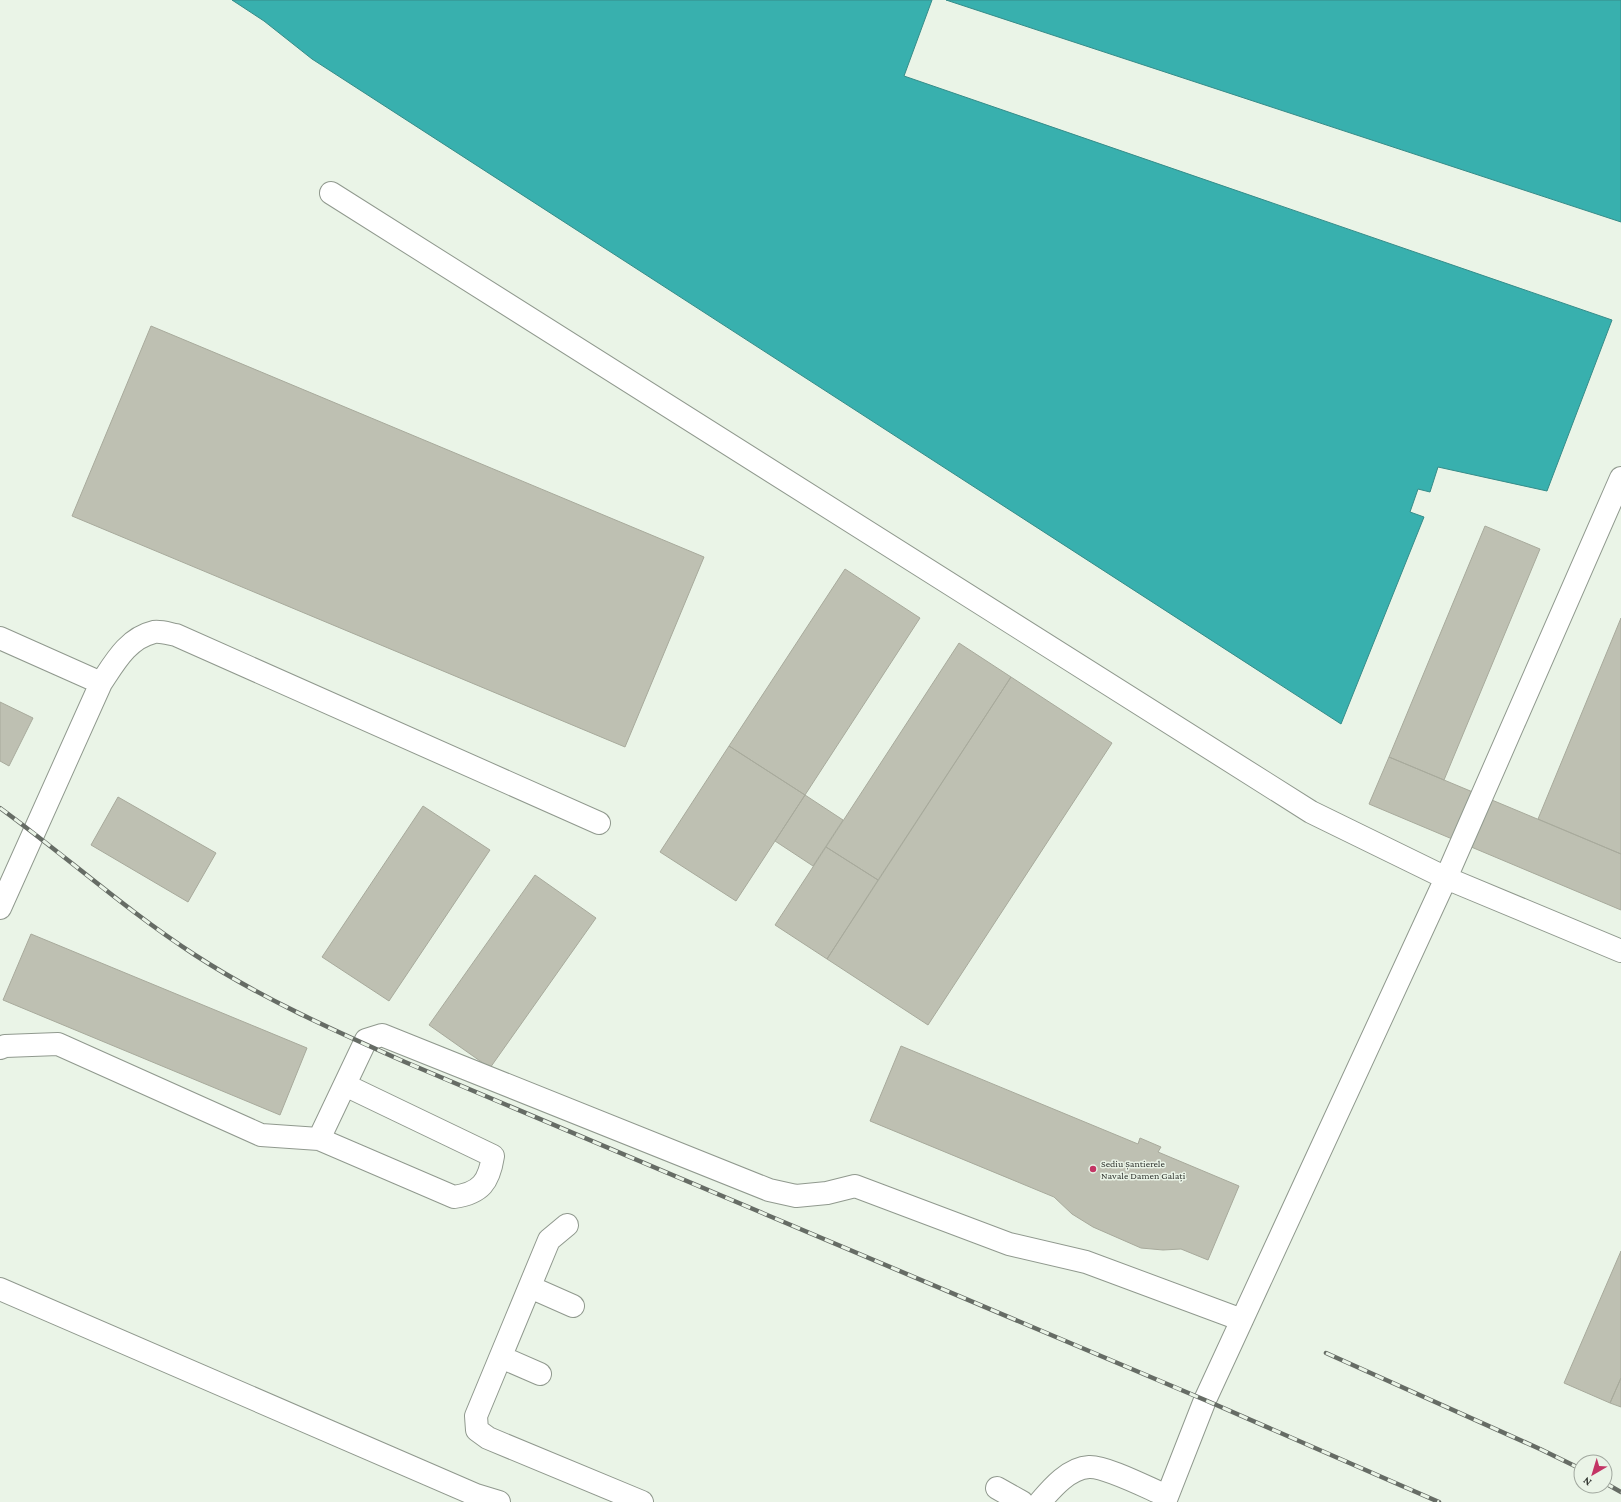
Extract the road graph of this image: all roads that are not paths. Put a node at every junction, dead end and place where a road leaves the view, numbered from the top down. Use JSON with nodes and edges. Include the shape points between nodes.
{"nodes":[{"id":1,"x":331,"y":193,"type":"dead end"},
{"id":2,"x":1621,"y":478,"type":"edge"},
{"id":3,"x":0,"y":638,"type":"edge"},
{"id":4,"x":101,"y":682,"type":"junction"},
{"id":5,"x":599,"y":823,"type":"dead end"},
{"id":6,"x":1446,"y":878,"type":"junction"},
{"id":7,"x":0,"y":908,"type":"edge"},
{"id":8,"x":1621,"y":952,"type":"edge"},
{"id":9,"x":0,"y":1048,"type":"edge"},
{"id":10,"x":345,"y":1085,"type":"junction"},
{"id":11,"x":319,"y":1139,"type":"junction"},
{"id":12,"x":567,"y":1224,"type":"dead end"},
{"id":13,"x":530,"y":1287,"type":"junction"},
{"id":14,"x":0,"y":1289,"type":"edge"},
{"id":15,"x":573,"y":1306,"type":"dead end"},
{"id":16,"x":1242,"y":1320,"type":"junction"},
{"id":17,"x":501,"y":1357,"type":"junction"},
{"id":18,"x":540,"y":1374,"type":"dead end"},
{"id":19,"x":997,"y":1488,"type":"dead end"},
{"id":20,"x":472,"y":1498,"type":"edge"},
{"id":21,"x":1166,"y":1499,"type":"edge"},
{"id":22,"x":499,"y":1502,"type":"edge"},
{"id":23,"x":642,"y":1502,"type":"edge"},
{"id":24,"x":1022,"y":1502,"type":"edge"},
{"id":25,"x":1040,"y":1502,"type":"edge"}],
"edges":[{"from":1,"to":6,"type":"lane","via":[[1311,812]]},
{"from":2,"to":6,"type":"lane"},
{"from":3,"to":4,"type":"lane"},
{"from":4,"to":5,"type":"lane","via":[[120,654],[134,640],[155,632],[176,635]]},
{"from":4,"to":7,"type":"lane"},
{"from":6,"to":8,"type":"lane"},
{"from":6,"to":16,"type":"lane"},
{"from":9,"to":11,"type":"lane","via":[[58,1044],[261,1135]]},
{"from":10,"to":11,"type":"lane"},
{"from":10,"to":11,"type":"lane","via":[[493,1156],[491,1171],[479,1190],[454,1197]]},
{"from":10,"to":16,"type":"lane","via":[[366,1040],[382,1035],[769,1190],[796,1196],[827,1193],[855,1186],[1009,1244],[1086,1262]]},
{"from":12,"to":13,"type":"lane","via":[[549,1240]]},
{"from":13,"to":15,"type":"lane"},
{"from":13,"to":17,"type":"lane"},
{"from":14,"to":20,"type":"lane"},
{"from":16,"to":21,"type":"lane","via":[[1205,1400]]},
{"from":17,"to":18,"type":"lane"},
{"from":17,"to":23,"type":"lane","via":[[476,1416],[477,1430],[488,1438]]},
{"from":19,"to":24,"type":"lane"},
{"from":20,"to":22,"type":"lane"},
{"from":21,"to":25,"type":"lane","via":[[1106,1470],[1089,1467],[1072,1472],[1054,1486]]}]}
